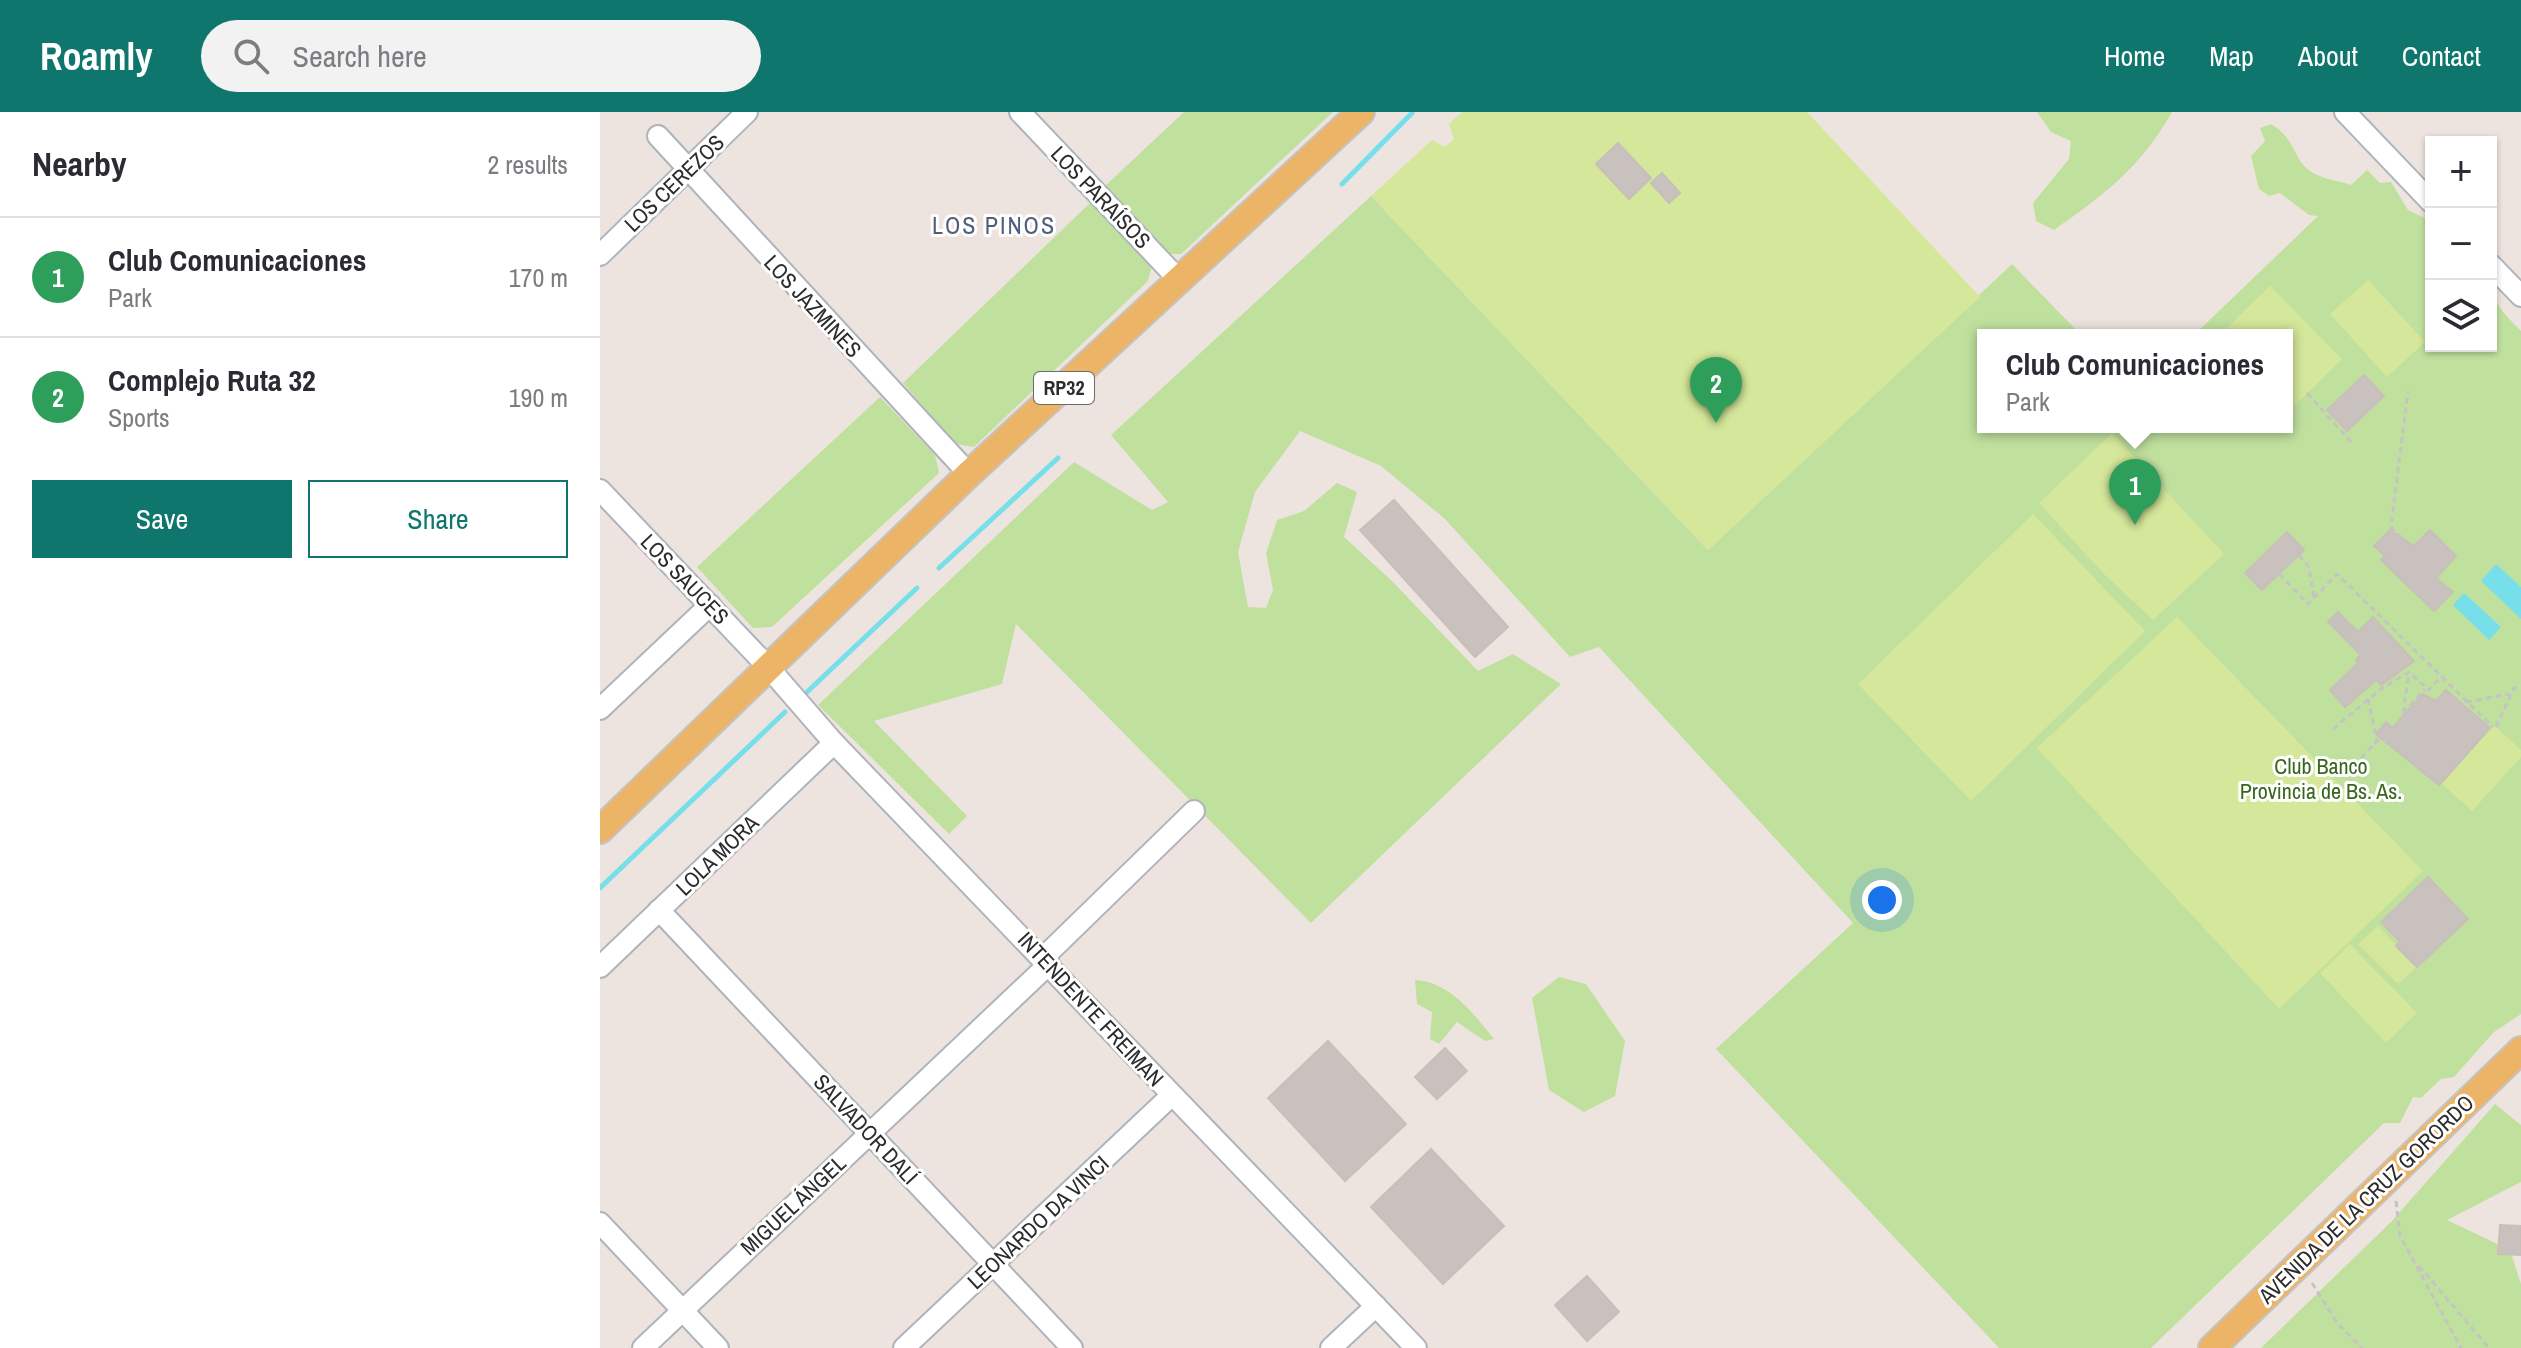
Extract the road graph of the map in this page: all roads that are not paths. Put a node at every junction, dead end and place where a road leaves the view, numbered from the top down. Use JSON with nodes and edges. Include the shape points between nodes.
{"nodes":[{"id":1,"x":747,"y":112,"type":"edge"},
{"id":2,"x":1020,"y":112,"type":"edge"},
{"id":3,"x":1361,"y":112,"type":"edge"},
{"id":4,"x":2349,"y":113,"type":"edge"},
{"id":5,"x":658,"y":136,"type":"dead end"},
{"id":6,"x":688,"y":170,"type":"junction"},
{"id":7,"x":2425,"y":195,"type":"edge"},
{"id":8,"x":600,"y":255,"type":"edge"},
{"id":9,"x":2497,"y":271,"type":"edge"},
{"id":10,"x":1181,"y":282,"type":"junction"},
{"id":11,"x":2521,"y":296,"type":"edge"},
{"id":12,"x":969,"y":474,"type":"junction"},
{"id":13,"x":600,"y":490,"type":"edge"},
{"id":14,"x":710,"y":605,"type":"junction"},
{"id":15,"x":769,"y":668,"type":"junction"},
{"id":16,"x":600,"y":709,"type":"edge"},
{"id":17,"x":834,"y":743,"type":"junction"},
{"id":18,"x":1194,"y":811,"type":"dead end"},
{"id":19,"x":600,"y":830,"type":"edge"},
{"id":20,"x":659,"y":910,"type":"junction"},
{"id":21,"x":1046,"y":961,"type":"junction"},
{"id":22,"x":600,"y":967,"type":"edge"},
{"id":23,"x":2521,"y":1050,"type":"edge"},
{"id":24,"x":1172,"y":1095,"type":"junction"},
{"id":25,"x":870,"y":1133,"type":"junction"},
{"id":26,"x":600,"y":1223,"type":"edge"},
{"id":27,"x":992,"y":1265,"type":"junction"},
{"id":28,"x":1376,"y":1306,"type":"junction"},
{"id":29,"x":682,"y":1310,"type":"junction"},
{"id":30,"x":643,"y":1348,"type":"edge"},
{"id":31,"x":718,"y":1348,"type":"edge"},
{"id":32,"x":904,"y":1348,"type":"edge"},
{"id":33,"x":1072,"y":1348,"type":"edge"},
{"id":34,"x":1331,"y":1348,"type":"edge"},
{"id":35,"x":1416,"y":1348,"type":"edge"},
{"id":36,"x":2212,"y":1348,"type":"edge"}],
"edges":[{"from":1,"to":6,"type":"street","name":"LOS CEREZOS"},
{"from":2,"to":10,"type":"street","name":"LOS PARAÍSOS"},
{"from":3,"to":10,"type":"main road","number":"RP32"},
{"from":4,"to":7,"type":"street"},
{"from":5,"to":6,"type":"street","name":"LOS JAZMINES"},
{"from":6,"to":8,"type":"street","name":"LOS CEREZOS"},
{"from":6,"to":12,"type":"street","name":"LOS JAZMINES"},
{"from":9,"to":11,"type":"street"},
{"from":10,"to":12,"type":"main road","number":"RP32"},
{"from":12,"to":15,"type":"main road","number":"RP32"},
{"from":13,"to":14,"type":"street","name":"LOS SAUCES"},
{"from":14,"to":15,"type":"street","name":"LOS SAUCES"},
{"from":14,"to":16,"type":"street"},
{"from":15,"to":17,"type":"street","name":"INTENDENTE FREIMAN"},
{"from":15,"to":19,"type":"main road","number":"RP32"},
{"from":17,"to":20,"type":"street","name":"LOLA MORA"},
{"from":17,"to":21,"type":"street","name":"INTENDENTE FREIMAN"},
{"from":18,"to":21,"type":"street","name":"MIGUEL ÁNGEL"},
{"from":20,"to":22,"type":"street","name":"LOLA MORA"},
{"from":20,"to":25,"type":"street","name":"SALVADOR DALÍ"},
{"from":21,"to":24,"type":"street","name":"INTENDENTE FREIMAN"},
{"from":21,"to":25,"type":"street","name":"MIGUEL ÁNGEL"},
{"from":23,"to":36,"type":"main road","name":"AVENIDA DE LA CRUZ GORORDO"},
{"from":24,"to":27,"type":"street","name":"LEONARDO DA VINCI"},
{"from":24,"to":28,"type":"street","name":"INTENDENTE FREIMAN"},
{"from":25,"to":27,"type":"street","name":"SALVADOR DALÍ"},
{"from":25,"to":29,"type":"street","name":"MIGUEL ÁNGEL"},
{"from":26,"to":29,"type":"street"},
{"from":27,"to":32,"type":"street","name":"LEONARDO DA VINCI"},
{"from":27,"to":33,"type":"street","name":"SALVADOR DALÍ"},
{"from":28,"to":34,"type":"street"},
{"from":28,"to":35,"type":"street","name":"INTENDENTE FREIMAN"},
{"from":29,"to":30,"type":"street","name":"MIGUEL ÁNGEL"},
{"from":29,"to":31,"type":"street"}]}
